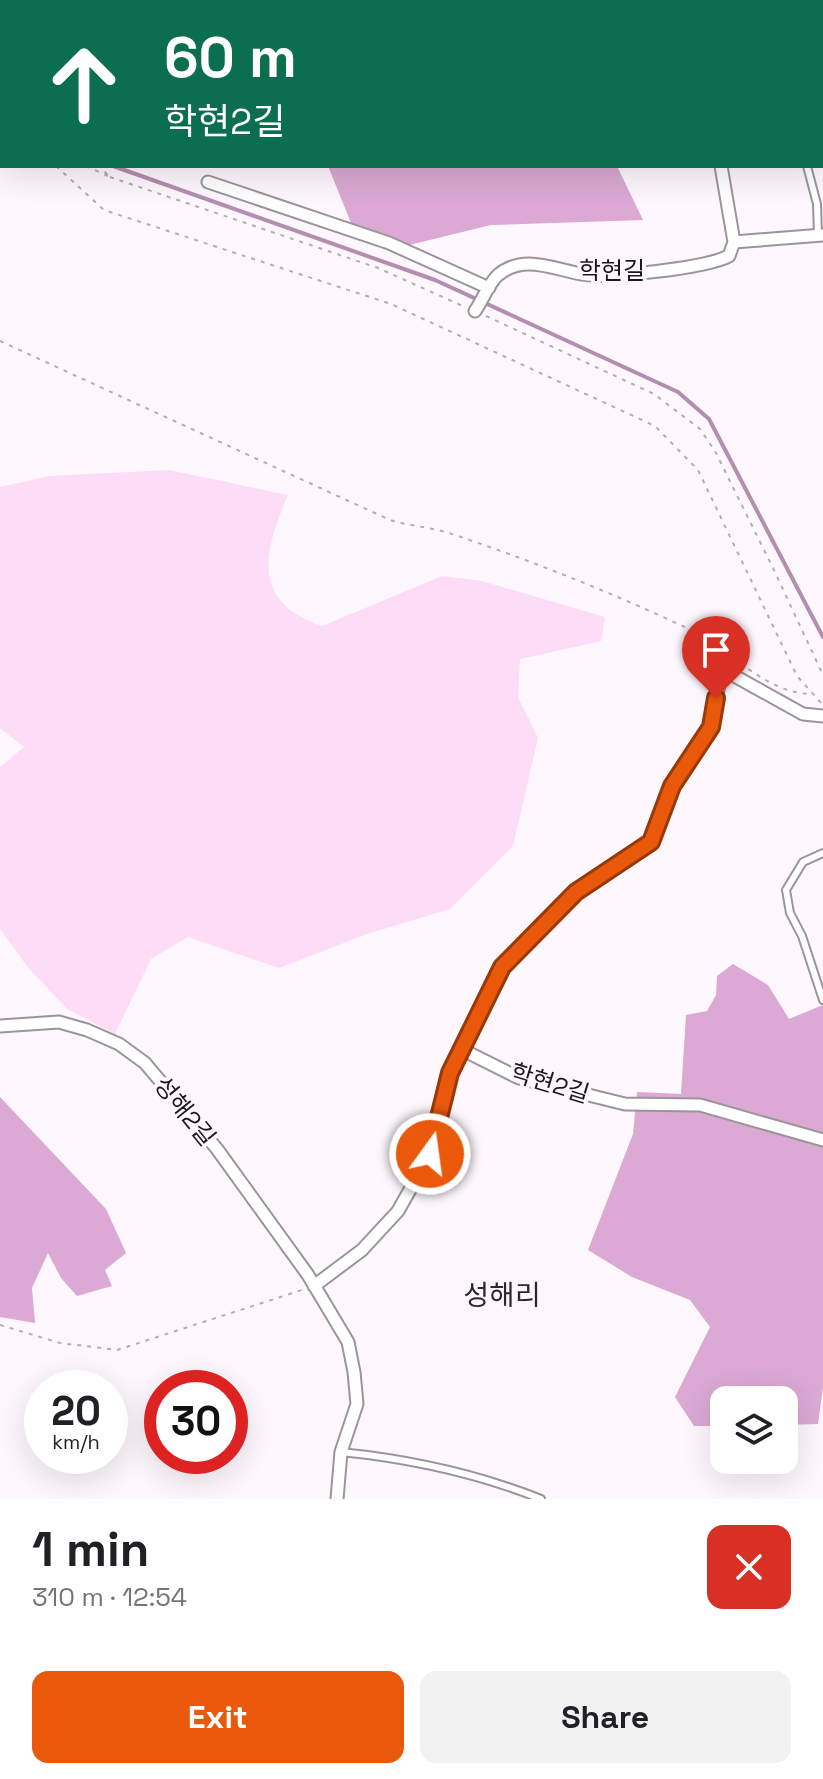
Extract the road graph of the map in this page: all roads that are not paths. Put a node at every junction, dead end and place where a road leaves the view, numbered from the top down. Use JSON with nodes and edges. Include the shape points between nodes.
{"nodes":[{"id":1,"x":722,"y":168,"type":"edge"},
{"id":2,"x":808,"y":168,"type":"edge"},
{"id":3,"x":208,"y":182,"type":"dead end"},
{"id":4,"x":820,"y":202,"type":"edge"},
{"id":5,"x":821,"y":235,"type":"edge"},
{"id":6,"x":734,"y":242,"type":"junction"},
{"id":7,"x":489,"y":288,"type":"junction"},
{"id":8,"x":475,"y":311,"type":"road end"},
{"id":9,"x":823,"y":716,"type":"edge"},
{"id":10,"x":823,"y":853,"type":"edge"},
{"id":11,"x":823,"y":1000,"type":"edge"},
{"id":12,"x":0,"y":1026,"type":"edge"},
{"id":13,"x":463,"y":1050,"type":"junction"},
{"id":14,"x":823,"y":1140,"type":"edge"},
{"id":15,"x":314,"y":1286,"type":"junction"},
{"id":16,"x":341,"y":1452,"type":"junction"},
{"id":17,"x":337,"y":1499,"type":"edge"},
{"id":18,"x":541,"y":1499,"type":"edge"}],
"edges":[{"from":1,"to":6,"type":"street"},
{"from":2,"to":4,"type":"lane"},
{"from":3,"to":7,"type":"street","via":[[389,243]]},
{"from":4,"to":5,"type":"lane"},
{"from":5,"to":6,"type":"street"},
{"from":6,"to":7,"type":"street","name":"학현길","via":[[729,256],[715,263],[583,275],[549,264],[524,265],[499,274]]},
{"from":7,"to":8,"type":"street"},
{"from":9,"to":13,"type":"street","via":[[803,714],[722,669],[711,727],[672,786],[651,842],[576,892],[502,967]]},
{"from":10,"to":11,"type":"lane","via":[[803,862],[786,890]]},
{"from":12,"to":15,"type":"street","name":"성해2길","via":[[59,1022],[119,1044],[145,1063],[217,1149]]},
{"from":13,"to":14,"type":"street","name":"학현2길","via":[[519,1078],[625,1104],[700,1105]]},
{"from":13,"to":15,"type":"street","via":[[450,1073],[430,1154],[398,1211],[362,1250]]},
{"from":15,"to":16,"type":"street","name":"성해2길","via":[[348,1342],[354,1372],[357,1404]]},
{"from":16,"to":17,"type":"street","name":"성해2길"},
{"from":16,"to":18,"type":"lane","via":[[409,1459]]}]}
